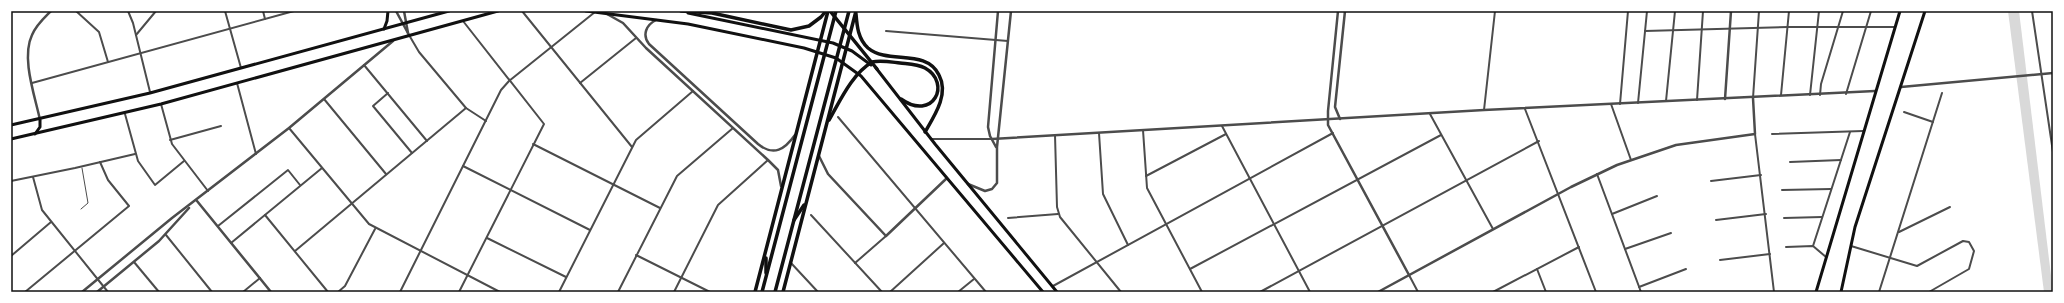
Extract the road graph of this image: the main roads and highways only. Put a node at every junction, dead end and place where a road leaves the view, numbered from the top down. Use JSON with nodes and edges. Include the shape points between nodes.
{"nodes":[{"id":1,"x":388,"y":11,"type":"edge"},
{"id":2,"x":449,"y":11,"type":"edge"},
{"id":3,"x":498,"y":11,"type":"edge"},
{"id":4,"x":586,"y":11,"type":"edge"},
{"id":5,"x":680,"y":11,"type":"edge"},
{"id":6,"x":828,"y":11,"type":"edge"},
{"id":7,"x":836,"y":11,"type":"edge"},
{"id":8,"x":849,"y":11,"type":"edge"},
{"id":9,"x":856,"y":11,"type":"edge"},
{"id":10,"x":1900,"y":11,"type":"edge"},
{"id":11,"x":1925,"y":11,"type":"edge"},
{"id":12,"x":595,"y":12,"type":"edge"},
{"id":13,"x":384,"y":29,"type":"junction"},
{"id":14,"x":877,"y":69,"type":"junction"},
{"id":15,"x":901,"y":99,"type":"junction"},
{"id":16,"x":40,"y":120,"type":"junction"},
{"id":17,"x":11,"y":125,"type":"edge"},
{"id":18,"x":827,"y":125,"type":"junction"},
{"id":19,"x":925,"y":132,"type":"junction"},
{"id":20,"x":31,"y":135,"type":"junction"},
{"id":21,"x":11,"y":139,"type":"edge"},
{"id":22,"x":806,"y":202,"type":"junction"},
{"id":23,"x":777,"y":207,"type":"junction"},
{"id":24,"x":793,"y":223,"type":"junction"},
{"id":25,"x":779,"y":224,"type":"junction"},
{"id":26,"x":766,"y":250,"type":"junction"},
{"id":27,"x":766,"y":278,"type":"junction"},
{"id":28,"x":778,"y":278,"type":"junction"},
{"id":29,"x":1041,"y":291,"type":"edge"},
{"id":30,"x":755,"y":292,"type":"edge"},
{"id":31,"x":762,"y":292,"type":"edge"},
{"id":32,"x":775,"y":292,"type":"edge"},
{"id":33,"x":778,"y":292,"type":"edge"},
{"id":34,"x":783,"y":292,"type":"edge"},
{"id":35,"x":1057,"y":292,"type":"edge"},
{"id":36,"x":1816,"y":292,"type":"edge"},
{"id":37,"x":1841,"y":292,"type":"edge"}],
"edges":[{"from":1,"to":13,"type":"main road"},
{"from":2,"to":13,"type":"main road"},
{"from":3,"to":20,"type":"main road","via":[[238,84],[125,114]]},
{"from":4,"to":12,"type":"main road"},
{"from":5,"to":6,"type":"highway","via":[[712,12],[791,30],[810,26]]},
{"from":5,"to":14,"type":"main road","via":[[833,43],[858,54]]},
{"from":6,"to":14,"type":"highway"},
{"from":6,"to":23,"type":"highway"},
{"from":7,"to":25,"type":"highway"},
{"from":8,"to":24,"type":"highway"},
{"from":9,"to":18,"type":"highway"},
{"from":9,"to":19,"type":"highway","via":[[859,32],[867,47],[878,54],[927,62],[935,67],[939,74],[943,88],[942,97]]},
{"from":10,"to":36,"type":"main road"},
{"from":11,"to":37,"type":"main road","via":[[1855,227]]},
{"from":12,"to":29,"type":"main road","via":[[658,19],[728,32],[827,54],[841,61],[857,73],[876,94]]},
{"from":13,"to":16,"type":"main road","via":[[150,94]]},
{"from":14,"to":15,"type":"main road"},
{"from":15,"to":18,"type":"highway","via":[[919,107],[927,106],[933,101],[938,88],[931,73],[915,65],[872,62],[848,88]]},
{"from":15,"to":19,"type":"main road"},
{"from":16,"to":17,"type":"main road"},
{"from":16,"to":20,"type":"main road","via":[[39,130]]},
{"from":18,"to":22,"type":"highway"},
{"from":19,"to":35,"type":"main road"},
{"from":20,"to":21,"type":"main road"},
{"from":22,"to":24,"type":"highway"},
{"from":22,"to":34,"type":"highway"},
{"from":23,"to":25,"type":"highway"},
{"from":23,"to":26,"type":"highway"},
{"from":24,"to":28,"type":"highway"},
{"from":25,"to":27,"type":"highway"},
{"from":26,"to":27,"type":"highway"},
{"from":26,"to":30,"type":"highway"},
{"from":27,"to":31,"type":"highway"},
{"from":28,"to":32,"type":"highway"},
{"from":28,"to":33,"type":"highway"}]}
